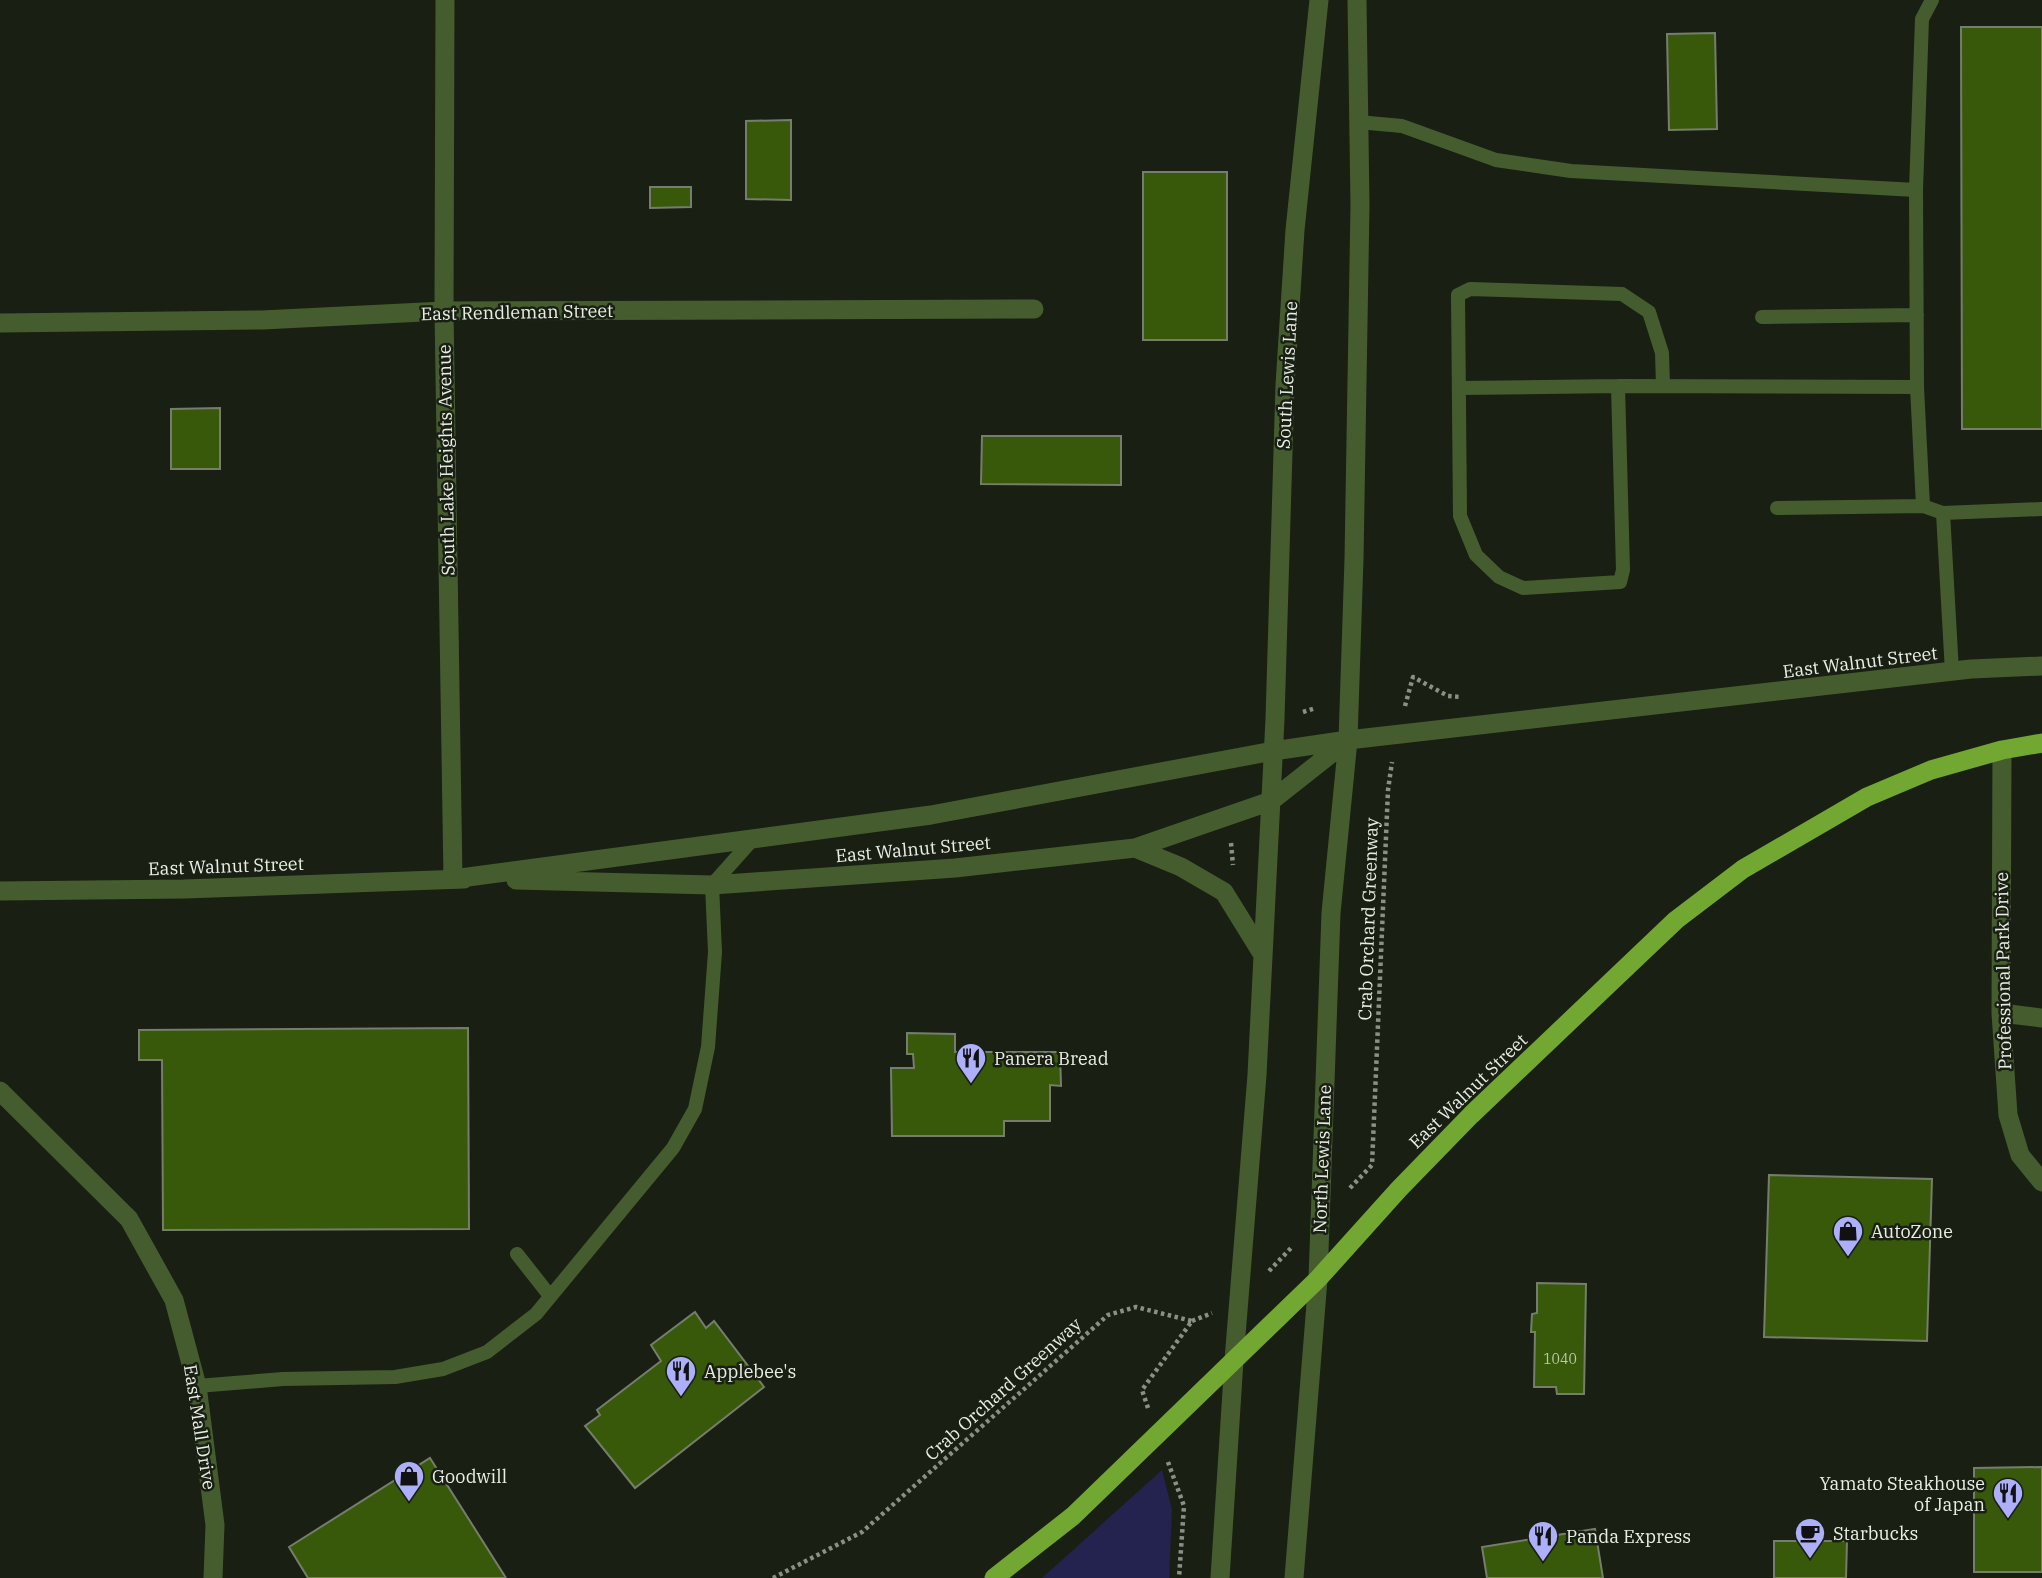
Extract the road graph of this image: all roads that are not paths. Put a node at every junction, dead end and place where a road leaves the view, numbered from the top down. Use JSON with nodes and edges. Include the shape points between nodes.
{"nodes":[{"id":1,"x":444,"y":0,"type":"edge"},
{"id":2,"x":1319,"y":0,"type":"edge"},
{"id":3,"x":1357,"y":0,"type":"edge"},
{"id":4,"x":1932,"y":0,"type":"edge"},
{"id":5,"x":1358,"y":122,"type":"junction"},
{"id":6,"x":1916,"y":190,"type":"junction"},
{"id":7,"x":1034,"y":309,"type":"dead end"},
{"id":8,"x":444,"y":311,"type":"junction"},
{"id":9,"x":1917,"y":315,"type":"junction"},
{"id":10,"x":1762,"y":317,"type":"dead end"},
{"id":11,"x":0,"y":323,"type":"edge"},
{"id":12,"x":1618,"y":386,"type":"junction"},
{"id":13,"x":1662,"y":386,"type":"junction"},
{"id":14,"x":1917,"y":387,"type":"junction"},
{"id":15,"x":1459,"y":388,"type":"junction"},
{"id":16,"x":1923,"y":506,"type":"junction"},
{"id":17,"x":1777,"y":508,"type":"dead end"},
{"id":18,"x":2042,"y":509,"type":"edge"},
{"id":19,"x":1943,"y":513,"type":"junction"},
{"id":20,"x":2042,"y":666,"type":"edge"},
{"id":21,"x":1952,"y":672,"type":"junction"},
{"id":22,"x":1348,"y":740,"type":"junction"},
{"id":23,"x":2042,"y":743,"type":"edge"},
{"id":24,"x":2002,"y":750,"type":"junction"},
{"id":25,"x":1273,"y":751,"type":"junction"},
{"id":26,"x":1271,"y":801,"type":"junction"},
{"id":27,"x":753,"y":839,"type":"junction"},
{"id":28,"x":1135,"y":848,"type":"junction"},
{"id":29,"x":453,"y":879,"type":"junction"},
{"id":30,"x":712,"y":885,"type":"junction"},
{"id":31,"x":0,"y":891,"type":"edge"},
{"id":32,"x":1263,"y":955,"type":"junction"},
{"id":33,"x":2001,"y":1013,"type":"junction"},
{"id":34,"x":2042,"y":1017,"type":"edge"},
{"id":35,"x":0,"y":1091,"type":"edge"},
{"id":36,"x":2042,"y":1182,"type":"edge"},
{"id":37,"x":517,"y":1254,"type":"dead end"},
{"id":38,"x":1318,"y":1279,"type":"junction"},
{"id":39,"x":550,"y":1296,"type":"junction"},
{"id":40,"x":1234,"y":1360,"type":"junction"},
{"id":41,"x":197,"y":1386,"type":"junction"},
{"id":42,"x":213,"y":1578,"type":"edge"},
{"id":43,"x":994,"y":1578,"type":"edge"},
{"id":44,"x":1220,"y":1578,"type":"edge"},
{"id":45,"x":1294,"y":1578,"type":"edge"}],
"edges":[{"from":1,"to":8,"type":"street","name":"South Lake Heights Avenue"},
{"from":2,"to":25,"type":"street","name":"South Lewis Lane","via":[[1284,385]]},
{"from":3,"to":5,"type":"street"},
{"from":4,"to":6,"type":"lane","via":[[1922,19]]},
{"from":5,"to":6,"type":"lane","via":[[1402,126],[1496,160],[1572,171]]},
{"from":5,"to":22,"type":"street"},
{"from":6,"to":9,"type":"lane"},
{"from":7,"to":8,"type":"street","name":"East Rendleman Street"},
{"from":8,"to":11,"type":"street","name":"East Rendleman Street","via":[[262,320]]},
{"from":8,"to":29,"type":"street","name":"South Lake Heights Avenue"},
{"from":9,"to":10,"type":"lane"},
{"from":9,"to":14,"type":"lane"},
{"from":12,"to":13,"type":"lane"},
{"from":12,"to":15,"type":"lane"},
{"from":12,"to":15,"type":"lane","via":[[1620,582],[1523,588],[1499,578],[1476,555],[1461,516]]},
{"from":13,"to":14,"type":"lane"},
{"from":13,"to":15,"type":"lane","via":[[1662,353],[1649,312],[1622,294],[1469,289],[1458,295]]},
{"from":14,"to":16,"type":"lane"},
{"from":16,"to":17,"type":"lane"},
{"from":16,"to":19,"type":"lane"},
{"from":18,"to":19,"type":"lane"},
{"from":19,"to":21,"type":"lane"},
{"from":20,"to":21,"type":"street","name":"East Walnut Street"},
{"from":21,"to":22,"type":"street","name":"East Walnut Street"},
{"from":22,"to":25,"type":"street","name":"East Walnut Street"},
{"from":22,"to":26,"type":"street","name":"East Walnut Street"},
{"from":22,"to":38,"type":"street","name":"North Lewis Lane","via":[[1331,913]]},
{"from":23,"to":24,"type":"highway","name":"East Walnut Street"},
{"from":24,"to":33,"type":"street","name":"Professional Park Drive"},
{"from":24,"to":38,"type":"highway","name":"East Walnut Street","via":[[1931,770],[1867,797],[1733,876],[1676,920],[1471,1115]]},
{"from":25,"to":26,"type":"street"},
{"from":25,"to":27,"type":"street","name":"East Walnut Street","via":[[931,815]]},
{"from":26,"to":28,"type":"street","name":"East Walnut Street"},
{"from":26,"to":32,"type":"street"},
{"from":27,"to":29,"type":"street","name":"East Walnut Street"},
{"from":27,"to":30,"type":"lane"},
{"from":28,"to":30,"type":"street","name":"East Walnut Street","via":[[955,868]]},
{"from":28,"to":32,"type":"street","via":[[1224,891]]},
{"from":29,"to":30,"type":"street","name":"East Walnut Street"},
{"from":29,"to":31,"type":"street","name":"East Walnut Street"},
{"from":30,"to":39,"type":"lane","via":[[715,953],[708,1047],[695,1109],[673,1148]]},
{"from":32,"to":40,"type":"street"},
{"from":33,"to":34,"type":"street"},
{"from":33,"to":36,"type":"street","name":"Professional Park Drive","via":[[2008,1115],[2020,1155]]},
{"from":35,"to":41,"type":"street","name":"East Mall Drive","via":[[129,1219],[174,1300]]},
{"from":37,"to":39,"type":"lane"},
{"from":38,"to":40,"type":"highway","name":"East Walnut Street"},
{"from":38,"to":45,"type":"street","name":"North Lewis Lane"},
{"from":39,"to":41,"type":"lane","via":[[536,1314],[487,1352],[443,1369],[395,1377]]},
{"from":40,"to":43,"type":"highway","name":"East Walnut Street","via":[[1073,1516]]},
{"from":40,"to":44,"type":"street"},
{"from":41,"to":42,"type":"street","name":"East Mall Drive","via":[[215,1525]]}]}
